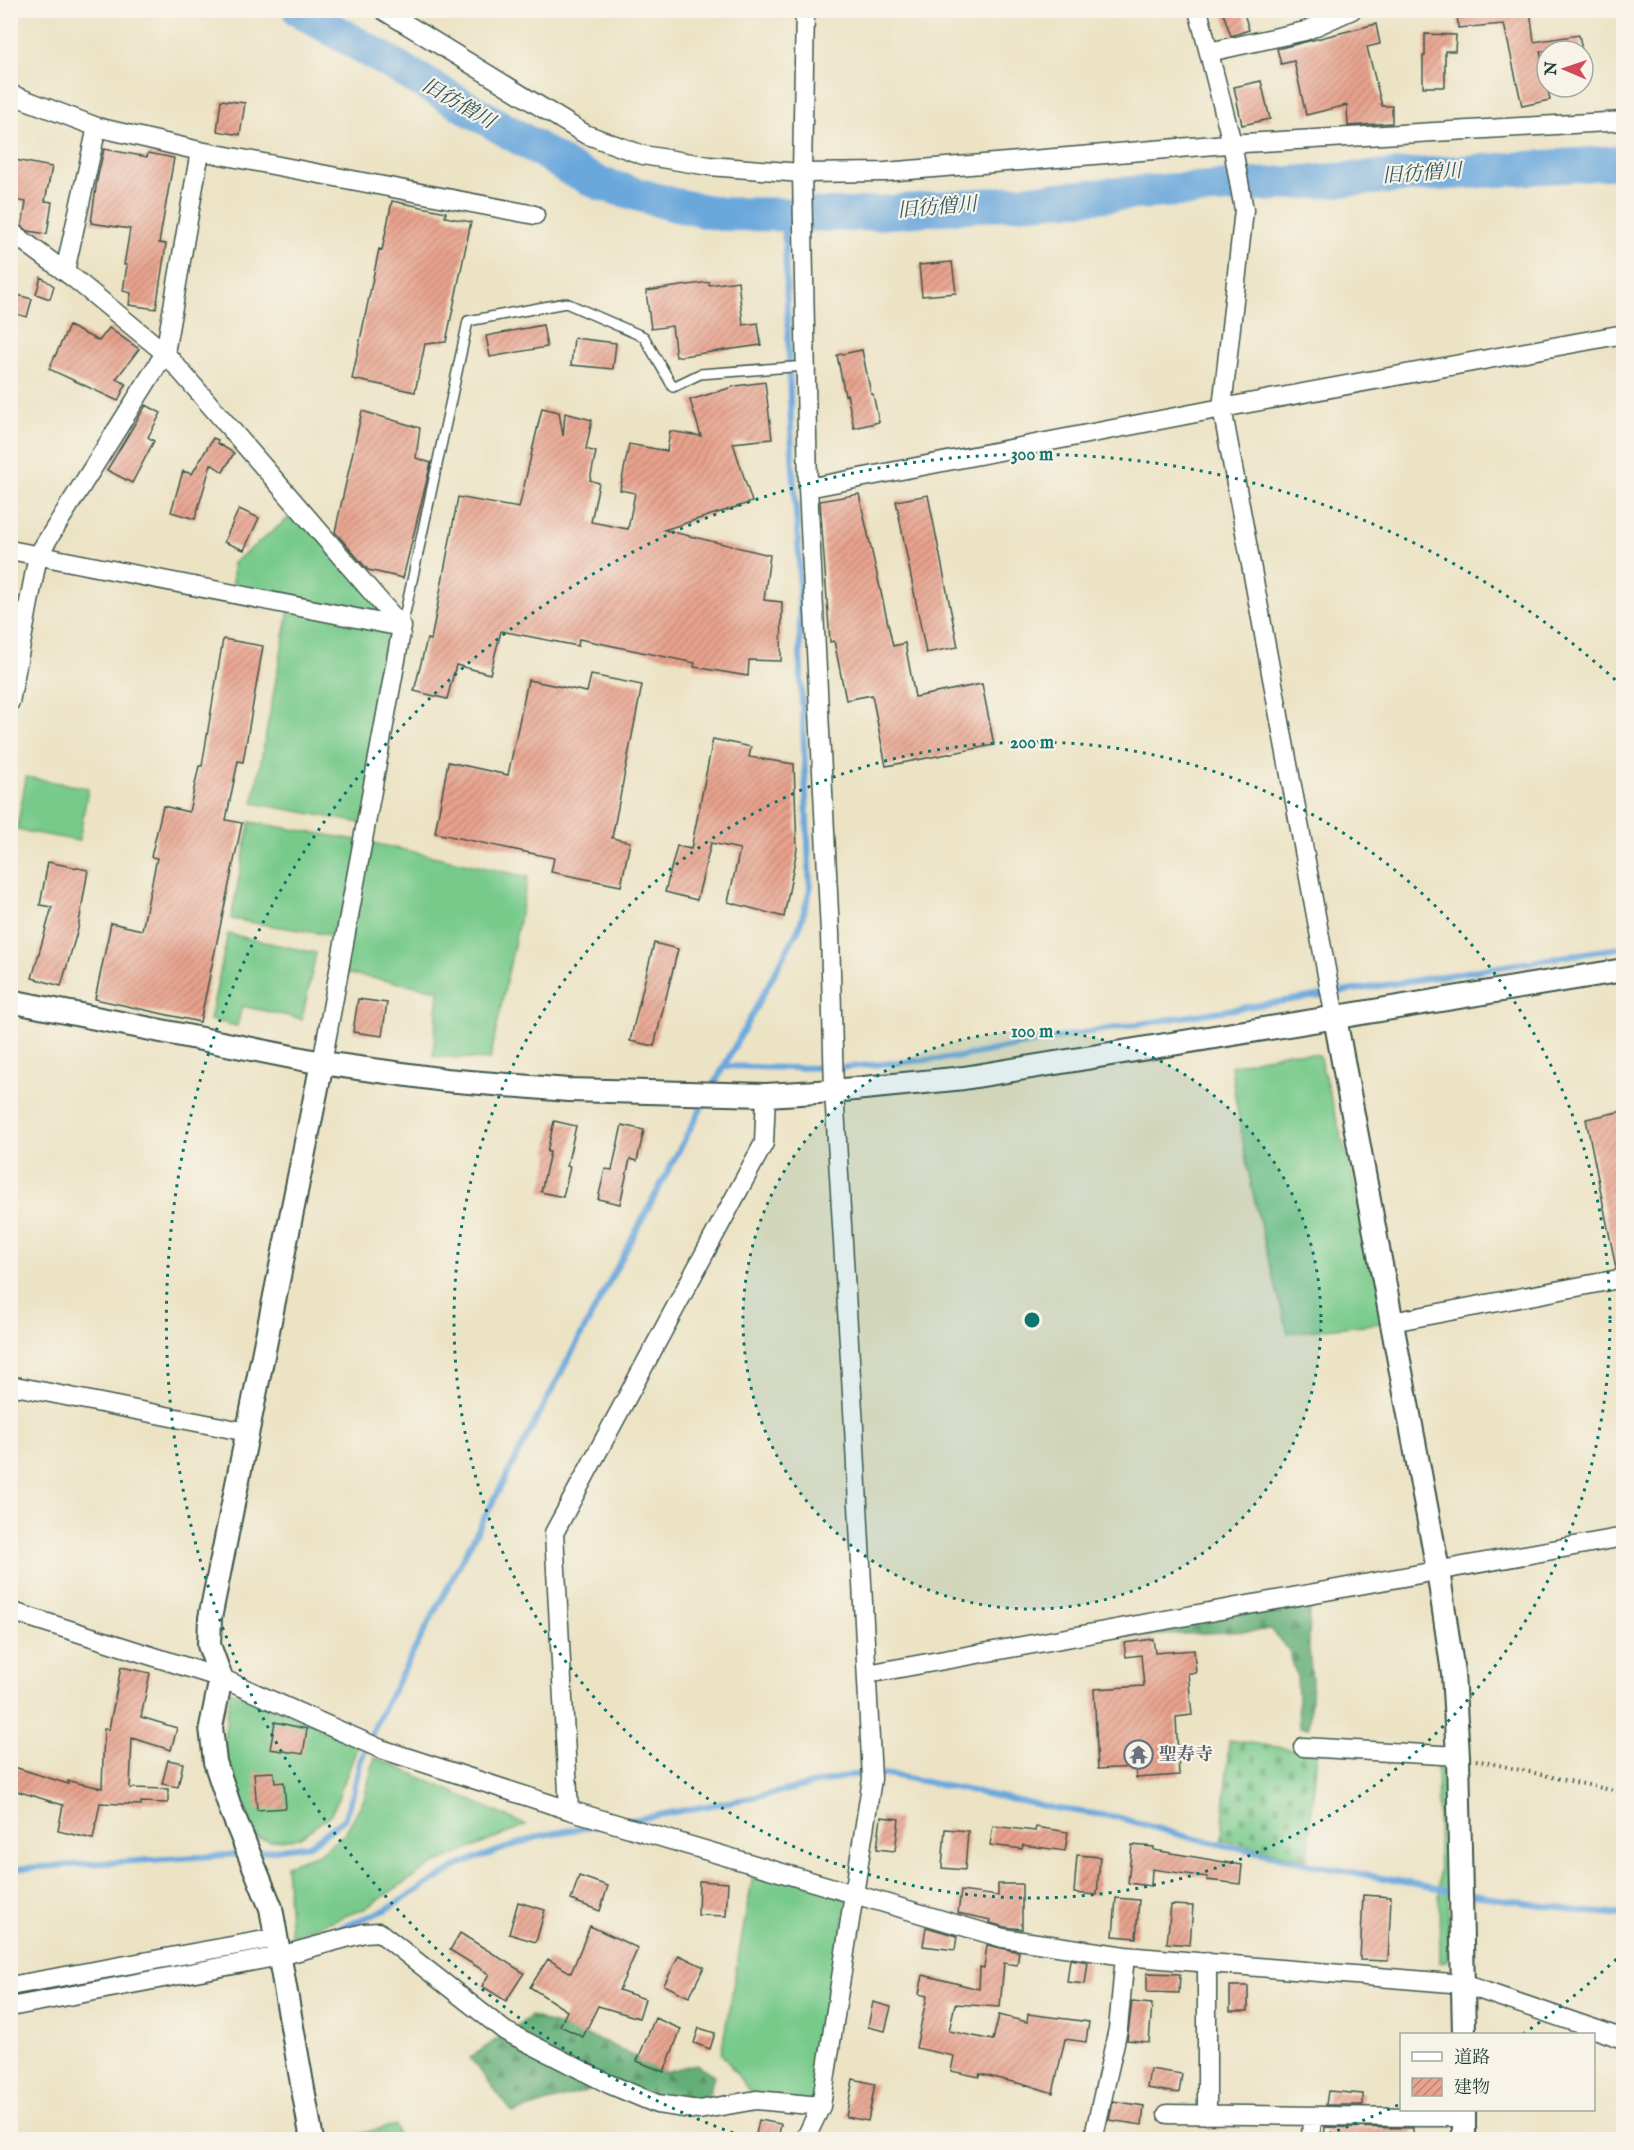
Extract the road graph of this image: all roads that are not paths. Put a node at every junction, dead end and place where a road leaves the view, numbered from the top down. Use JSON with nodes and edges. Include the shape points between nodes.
{"nodes":[{"id":1,"x":383,"y":10,"type":"edge"},
{"id":2,"x":805,"y":10,"type":"edge"},
{"id":3,"x":1198,"y":10,"type":"edge"},
{"id":4,"x":1352,"y":10,"type":"edge"},
{"id":5,"x":1209,"y":52,"type":"junction"},
{"id":6,"x":10,"y":94,"type":"edge"},
{"id":7,"x":1623,"y":121,"type":"edge"},
{"id":8,"x":96,"y":127,"type":"junction"},
{"id":9,"x":1232,"y":143,"type":"junction"},
{"id":10,"x":200,"y":151,"type":"junction"},
{"id":11,"x":802,"y":173,"type":"junction"},
{"id":12,"x":535,"y":215,"type":"dead end"},
{"id":13,"x":10,"y":231,"type":"edge"},
{"id":14,"x":66,"y":272,"type":"junction"},
{"id":15,"x":1623,"y":333,"type":"edge"},
{"id":16,"x":165,"y":353,"type":"junction"},
{"id":17,"x":806,"y":366,"type":"junction"},
{"id":18,"x":1222,"y":408,"type":"junction"},
{"id":19,"x":808,"y":488,"type":"junction"},
{"id":20,"x":10,"y":550,"type":"edge"},
{"id":21,"x":38,"y":555,"type":"junction"},
{"id":22,"x":402,"y":627,"type":"junction"},
{"id":23,"x":10,"y":702,"type":"edge"},
{"id":24,"x":1623,"y":970,"type":"edge"},
{"id":25,"x":10,"y":1001,"type":"edge"},
{"id":26,"x":1335,"y":1018,"type":"junction"},
{"id":27,"x":322,"y":1064,"type":"junction"},
{"id":28,"x":834,"y":1091,"type":"junction"},
{"id":29,"x":766,"y":1095,"type":"junction"},
{"id":30,"x":1623,"y":1278,"type":"edge"},
{"id":31,"x":1392,"y":1322,"type":"junction"},
{"id":32,"x":10,"y":1385,"type":"edge"},
{"id":33,"x":247,"y":1432,"type":"junction"},
{"id":34,"x":1623,"y":1537,"type":"edge"},
{"id":35,"x":1438,"y":1570,"type":"junction"},
{"id":36,"x":10,"y":1611,"type":"edge"},
{"id":37,"x":867,"y":1674,"type":"junction"},
{"id":38,"x":221,"y":1678,"type":"junction"},
{"id":39,"x":1303,"y":1747,"type":"dead end"},
{"id":40,"x":1458,"y":1756,"type":"junction"},
{"id":41,"x":569,"y":1810,"type":"junction"},
{"id":42,"x":854,"y":1893,"type":"junction"},
{"id":43,"x":278,"y":1947,"type":"junction"},
{"id":44,"x":1125,"y":1956,"type":"junction"},
{"id":45,"x":1207,"y":1962,"type":"junction"},
{"id":46,"x":1463,"y":1984,"type":"junction"},
{"id":47,"x":10,"y":1986,"type":"edge"},
{"id":48,"x":10,"y":2007,"type":"edge"},
{"id":49,"x":1464,"y":2033,"type":"edge"},
{"id":50,"x":1623,"y":2039,"type":"edge"},
{"id":51,"x":821,"y":2106,"type":"junction"},
{"id":52,"x":1167,"y":2114,"type":"dead end"},
{"id":53,"x":1207,"y":2115,"type":"junction"},
{"id":54,"x":1312,"y":2115,"type":"junction"},
{"id":55,"x":1464,"y":2122,"type":"edge"},
{"id":56,"x":312,"y":2139,"type":"edge"},
{"id":57,"x":803,"y":2139,"type":"edge"},
{"id":58,"x":1094,"y":2139,"type":"edge"},
{"id":59,"x":1311,"y":2139,"type":"edge"}],
"edges":[{"from":1,"to":11,"type":"street","via":[[585,134],[643,155],[709,166]]},
{"from":2,"to":11,"type":"street"},
{"from":3,"to":5,"type":"street"},
{"from":4,"to":5,"type":"street","via":[[1305,31]]},
{"from":5,"to":9,"type":"street"},
{"from":6,"to":8,"type":"street"},
{"from":7,"to":9,"type":"street"},
{"from":8,"to":10,"type":"street"},
{"from":8,"to":14,"type":"street"},
{"from":9,"to":11,"type":"street","via":[[891,172]]},
{"from":9,"to":18,"type":"street","via":[[1244,210]]},
{"from":10,"to":12,"type":"street"},
{"from":10,"to":16,"type":"street"},
{"from":11,"to":17,"type":"street"},
{"from":13,"to":14,"type":"street"},
{"from":14,"to":16,"type":"street"},
{"from":15,"to":18,"type":"street"},
{"from":16,"to":21,"type":"street"},
{"from":16,"to":22,"type":"street"},
{"from":17,"to":19,"type":"street"},
{"from":17,"to":22,"type":"lane","via":[[700,374],[673,387],[644,338],[566,303],[468,321]]},
{"from":18,"to":19,"type":"street"},
{"from":18,"to":26,"type":"street"},
{"from":19,"to":28,"type":"street"},
{"from":20,"to":21,"type":"street"},
{"from":21,"to":22,"type":"street"},
{"from":21,"to":23,"type":"street"},
{"from":22,"to":27,"type":"street"},
{"from":24,"to":26,"type":"street"},
{"from":25,"to":27,"type":"street"},
{"from":26,"to":28,"type":"street","via":[[964,1078]]},
{"from":26,"to":31,"type":"street"},
{"from":27,"to":29,"type":"street","via":[[568,1090]]},
{"from":27,"to":33,"type":"street"},
{"from":28,"to":29,"type":"street"},
{"from":28,"to":37,"type":"street"},
{"from":29,"to":41,"type":"street","via":[[764,1143],[554,1533]]},
{"from":30,"to":31,"type":"street"},
{"from":31,"to":35,"type":"street"},
{"from":32,"to":33,"type":"street"},
{"from":33,"to":38,"type":"street","via":[[210,1618],[209,1644]]},
{"from":34,"to":35,"type":"street"},
{"from":35,"to":37,"type":"street"},
{"from":35,"to":40,"type":"street","via":[[1453,1673]]},
{"from":36,"to":38,"type":"street"},
{"from":37,"to":42,"type":"street","via":[[872,1779]]},
{"from":38,"to":41,"type":"street","via":[[381,1749]]},
{"from":38,"to":43,"type":"street","via":[[211,1728],[215,1762],[271,1908]]},
{"from":39,"to":40,"type":"street"},
{"from":40,"to":46,"type":"street"},
{"from":41,"to":42,"type":"street"},
{"from":42,"to":44,"type":"street","via":[[1003,1938]]},
{"from":42,"to":51,"type":"street"},
{"from":43,"to":47,"type":"street"},
{"from":43,"to":48,"type":"street"},
{"from":43,"to":51,"type":"street","via":[[379,1932],[505,2031],[657,2104],[699,2110],[756,2100]]},
{"from":43,"to":56,"type":"street"},
{"from":44,"to":45,"type":"street"},
{"from":44,"to":58,"type":"street","via":[[1118,2029]]},
{"from":45,"to":46,"type":"street"},
{"from":45,"to":53,"type":"street"},
{"from":46,"to":49,"type":"street"},
{"from":46,"to":50,"type":"street"},
{"from":51,"to":57,"type":"street"},
{"from":52,"to":53,"type":"street"},
{"from":53,"to":54,"type":"street"},
{"from":54,"to":55,"type":"street"},
{"from":54,"to":59,"type":"street"}]}
